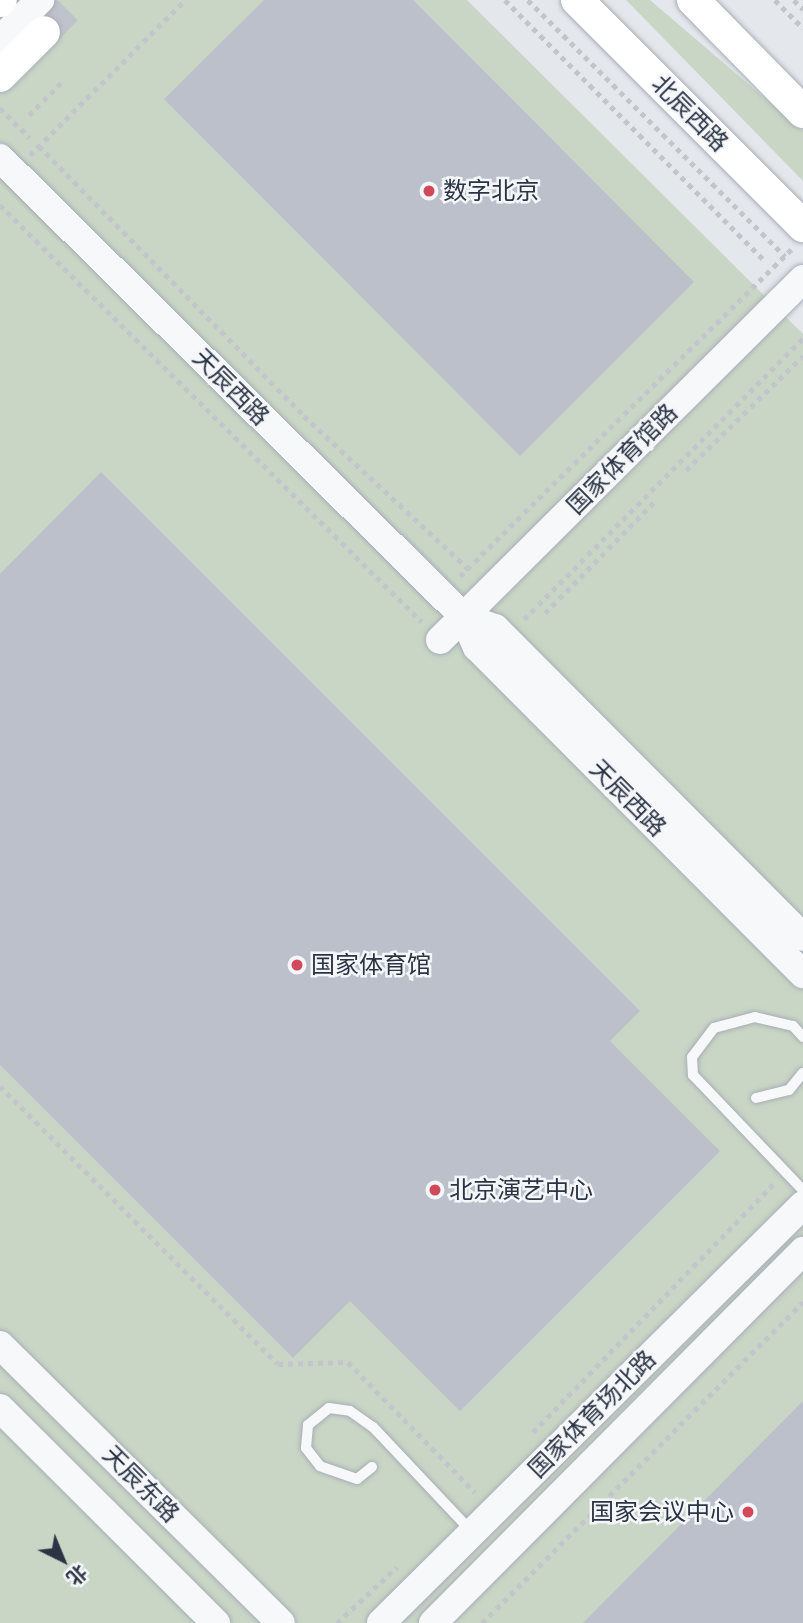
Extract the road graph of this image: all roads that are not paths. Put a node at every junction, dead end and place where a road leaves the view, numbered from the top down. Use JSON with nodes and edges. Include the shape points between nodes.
{"nodes":[{"id":1,"x":577,"y":0,"type":"edge"},
{"id":2,"x":693,"y":0,"type":"edge"},
{"id":3,"x":22,"y":9,"type":"edge"},
{"id":4,"x":0,"y":40,"type":"edge"},
{"id":5,"x":0,"y":76,"type":"edge"},
{"id":6,"x":803,"y":112,"type":"edge"},
{"id":7,"x":0,"y":158,"type":"edge"},
{"id":8,"x":803,"y":226,"type":"edge"},
{"id":9,"x":799,"y":272,"type":"edge"},
{"id":10,"x":463,"y":616,"type":"junction"},
{"id":11,"x":440,"y":640,"type":"road end"},
{"id":12,"x":803,"y":937,"type":"edge"},
{"id":13,"x":803,"y":974,"type":"edge"},
{"id":14,"x":803,"y":1037,"type":"edge"},
{"id":15,"x":803,"y":1073,"type":"edge"},
{"id":16,"x":756,"y":1098,"type":"dead end"},
{"id":17,"x":803,"y":1190,"type":"edge"},
{"id":18,"x":803,"y":1205,"type":"edge"},
{"id":19,"x":803,"y":1251,"type":"edge"},
{"id":20,"x":803,"y":1278,"type":"edge"},
{"id":21,"x":0,"y":1345,"type":"edge"},
{"id":22,"x":0,"y":1408,"type":"edge"},
{"id":23,"x":372,"y":1467,"type":"dead end"},
{"id":24,"x":463,"y":1523,"type":"junction"},
{"id":25,"x":216,"y":1623,"type":"edge"},
{"id":26,"x":281,"y":1623,"type":"edge"},
{"id":27,"x":381,"y":1623,"type":"edge"},
{"id":28,"x":433,"y":1623,"type":"edge"},
{"id":29,"x":455,"y":1623,"type":"edge"}],
"edges":[{"from":1,"to":8,"type":"main road","name":"北辰西路"},
{"from":2,"to":6,"type":"main road"},
{"from":3,"to":4,"type":"street"},
{"from":3,"to":5,"type":"main road"},
{"from":7,"to":10,"type":"street","name":"天辰西路"},
{"from":9,"to":10,"type":"street","name":"国家体育馆路"},
{"from":10,"to":11,"type":"street","name":"国家体育馆路"},
{"from":10,"to":12,"type":"street","name":"天辰西路","via":[[495,628]]},
{"from":10,"to":13,"type":"street","name":"天辰西路","via":[[477,647]]},
{"from":14,"to":17,"type":"lane","via":[[784,1023],[755,1017],[714,1028],[692,1057],[693,1075]]},
{"from":15,"to":16,"type":"lane","via":[[774,1097]]},
{"from":18,"to":24,"type":"street","name":"国家体育场北路"},
{"from":19,"to":28,"type":"street","name":"国家体育场北路"},
{"from":20,"to":29,"type":"street"},
{"from":21,"to":26,"type":"street","name":"天辰东路"},
{"from":22,"to":25,"type":"street","name":"天辰东路"},
{"from":23,"to":24,"type":"lane","via":[[357,1479],[320,1466],[306,1448],[307,1425],[329,1408],[350,1411],[373,1427]]},
{"from":24,"to":27,"type":"street","name":"国家体育场北路"}]}
